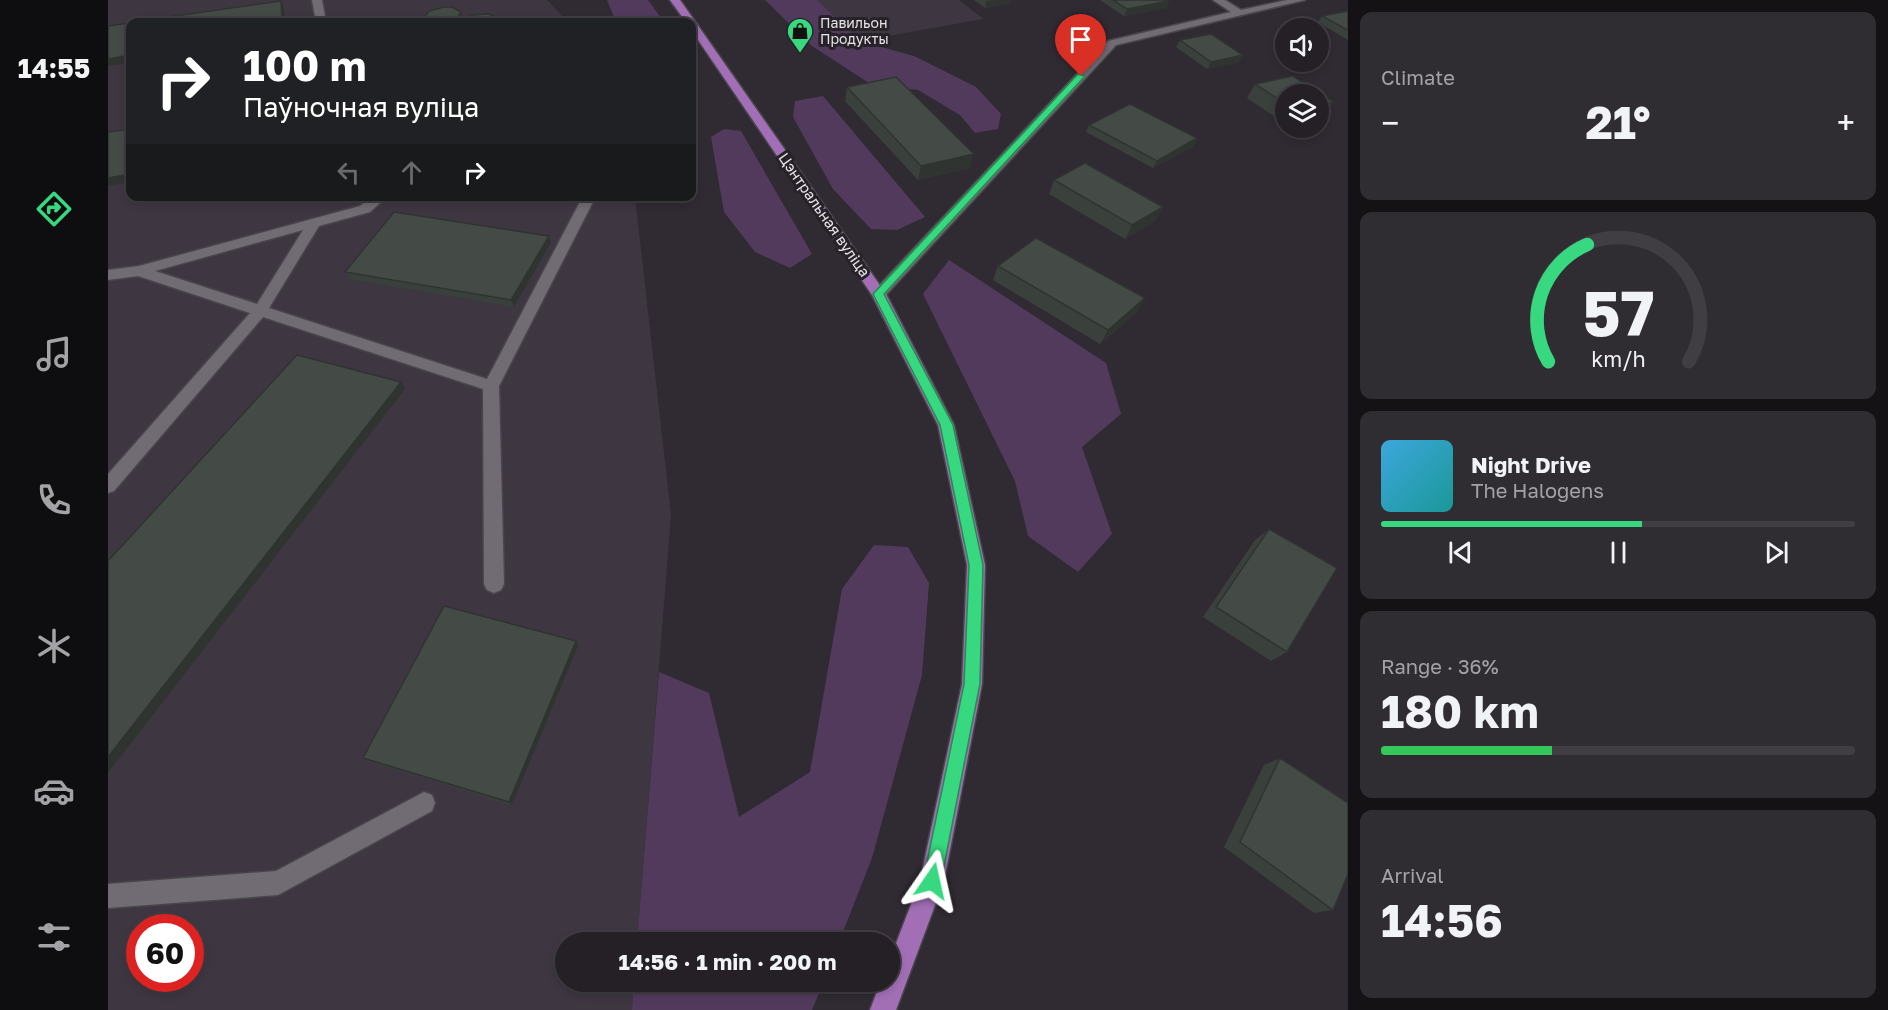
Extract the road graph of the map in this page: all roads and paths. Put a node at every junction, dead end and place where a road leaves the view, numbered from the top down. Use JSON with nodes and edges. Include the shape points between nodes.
{"nodes":[{"id":1,"x":317,"y":0,"type":"edge"},
{"id":2,"x":675,"y":0,"type":"edge"},
{"id":3,"x":1218,"y":0,"type":"edge"},
{"id":4,"x":1300,"y":0,"type":"edge"},
{"id":5,"x":1240,"y":13,"type":"junction"},
{"id":6,"x":320,"y":18,"type":"edge"},
{"id":7,"x":688,"y":18,"type":"edge"},
{"id":8,"x":696,"y":30,"type":"edge"},
{"id":9,"x":375,"y":201,"type":"edge"},
{"id":10,"x":587,"y":201,"type":"edge"},
{"id":11,"x":314,"y":223,"type":"junction"},
{"id":12,"x":139,"y":271,"type":"junction"},
{"id":13,"x":108,"y":275,"type":"edge"},
{"id":14,"x":879,"y":294,"type":"junction"},
{"id":15,"x":260,"y":311,"type":"junction"},
{"id":16,"x":491,"y":386,"type":"junction"},
{"id":17,"x":108,"y":486,"type":"edge"},
{"id":18,"x":494,"y":584,"type":"dead end"},
{"id":19,"x":424,"y":803,"type":"dead end"},
{"id":20,"x":108,"y":896,"type":"edge"},
{"id":21,"x":883,"y":1010,"type":"edge"}],
"edges":[{"from":1,"to":6,"type":"street"},
{"from":2,"to":7,"type":"main road","name":"Цэнтральная вуліца"},
{"from":3,"to":5,"type":"street"},
{"from":4,"to":5,"type":"street"},
{"from":5,"to":14,"type":"street","via":[[1112,43]]},
{"from":8,"to":14,"type":"main road","name":"Цэнтральная вуліца"},
{"from":9,"to":11,"type":"street","via":[[365,209]]},
{"from":10,"to":16,"type":"street"},
{"from":11,"to":12,"type":"street"},
{"from":11,"to":15,"type":"street"},
{"from":12,"to":13,"type":"street"},
{"from":12,"to":15,"type":"street"},
{"from":14,"to":21,"type":"main road","name":"Цэнтральная вуліца","via":[[946,425],[976,565],[972,684],[932,881]]},
{"from":15,"to":16,"type":"street"},
{"from":15,"to":17,"type":"street"},
{"from":16,"to":18,"type":"street"},
{"from":19,"to":20,"type":"street","via":[[278,883]]}]}
